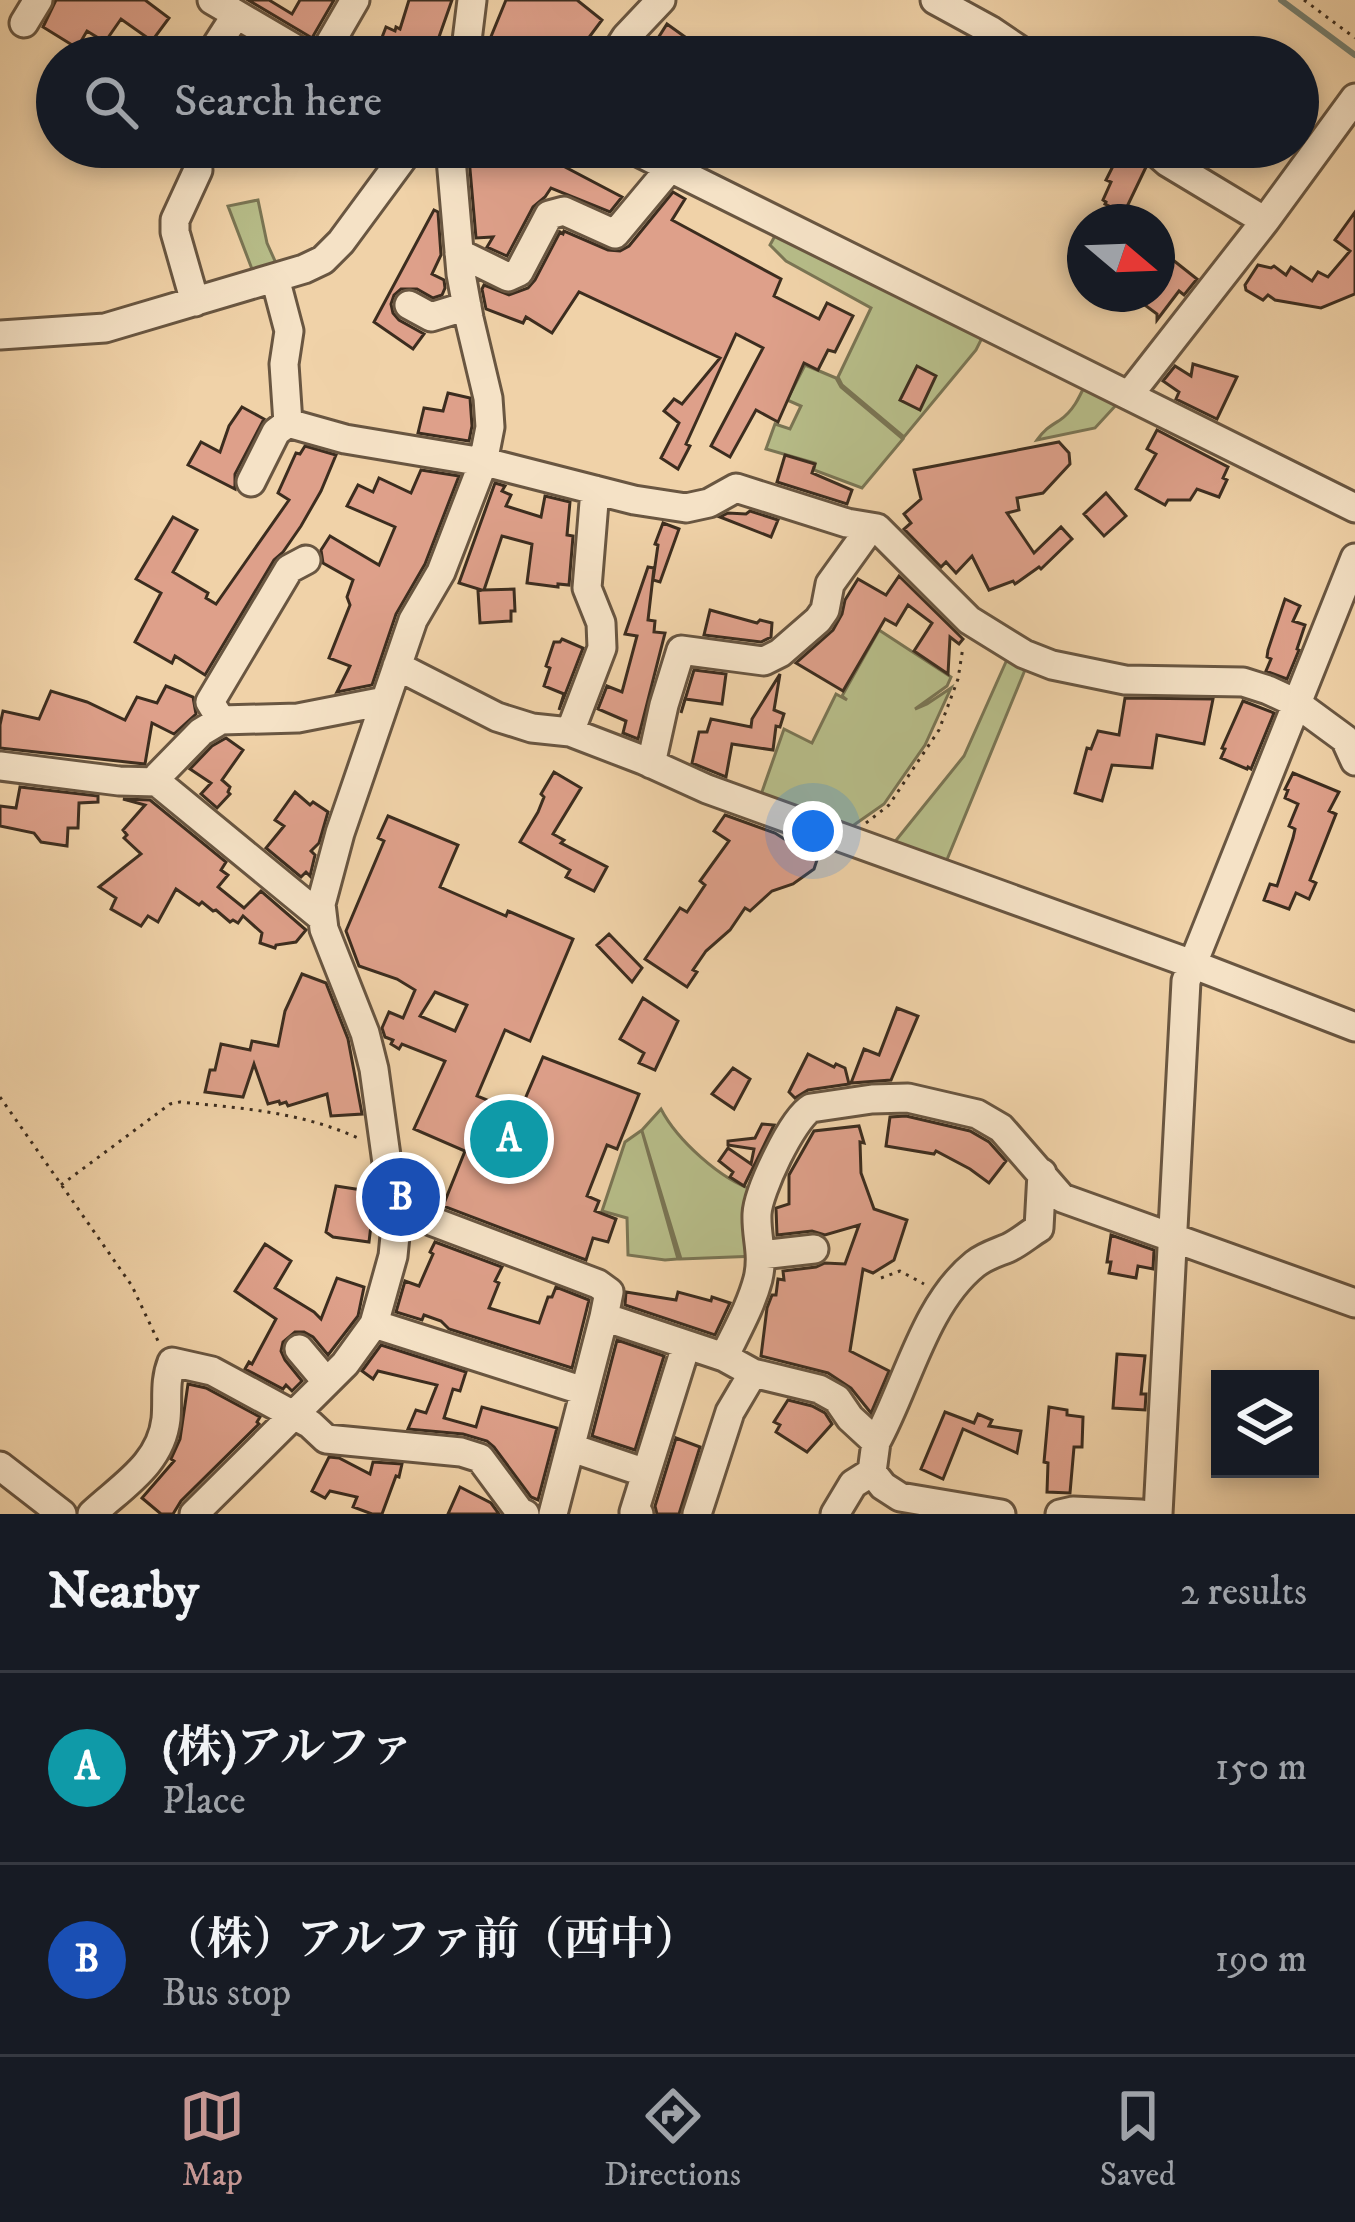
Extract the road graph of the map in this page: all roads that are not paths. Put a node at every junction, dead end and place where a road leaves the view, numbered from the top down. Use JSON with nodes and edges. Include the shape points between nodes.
{"nodes":[{"id":1,"x":355,"y":0,"type":"edge"},
{"id":2,"x":472,"y":0,"type":"edge"},
{"id":3,"x":935,"y":0,"type":"edge"},
{"id":4,"x":642,"y":5,"type":"edge"},
{"id":5,"x":224,"y":7,"type":"edge"},
{"id":6,"x":215,"y":36,"type":"edge"},
{"id":7,"x":273,"y":36,"type":"edge"},
{"id":8,"x":334,"y":36,"type":"edge"},
{"id":9,"x":468,"y":36,"type":"edge"},
{"id":10,"x":629,"y":36,"type":"edge"},
{"id":11,"x":999,"y":36,"type":"edge"},
{"id":12,"x":1355,"y":98,"type":"edge"},
{"id":13,"x":1319,"y":147,"type":"edge"},
{"id":14,"x":396,"y":168,"type":"edge"},
{"id":15,"x":452,"y":168,"type":"edge"},
{"id":16,"x":670,"y":168,"type":"edge"},
{"id":17,"x":673,"y":168,"type":"edge"},
{"id":18,"x":1177,"y":168,"type":"edge"},
{"id":19,"x":1304,"y":168,"type":"edge"},
{"id":20,"x":198,"y":170,"type":"dead end"},
{"id":21,"x":1265,"y":221,"type":"junction"},
{"id":22,"x":459,"y":253,"type":"junction"},
{"id":23,"x":275,"y":278,"type":"junction"},
{"id":24,"x":195,"y":302,"type":"junction"},
{"id":25,"x":409,"y":305,"type":"dead end"},
{"id":26,"x":467,"y":306,"type":"junction"},
{"id":27,"x":0,"y":335,"type":"edge"},
{"id":28,"x":1129,"y":395,"type":"junction"},
{"id":29,"x":288,"y":423,"type":"junction"},
{"id":30,"x":483,"y":463,"type":"junction"},
{"id":31,"x":251,"y":482,"type":"dead end"},
{"id":32,"x":595,"y":490,"type":"junction"},
{"id":33,"x":1355,"y":508,"type":"edge"},
{"id":34,"x":871,"y":527,"type":"junction"},
{"id":35,"x":1355,"y":558,"type":"edge"},
{"id":36,"x":306,"y":560,"type":"dead end"},
{"id":37,"x":398,"y":666,"type":"junction"},
{"id":38,"x":385,"y":701,"type":"junction"},
{"id":39,"x":1296,"y":704,"type":"junction"},
{"id":40,"x":221,"y":720,"type":"junction"},
{"id":41,"x":570,"y":732,"type":"junction"},
{"id":42,"x":1355,"y":760,"type":"edge"},
{"id":43,"x":651,"y":764,"type":"junction"},
{"id":44,"x":0,"y":766,"type":"edge"},
{"id":45,"x":157,"y":782,"type":"junction"},
{"id":46,"x":320,"y":916,"type":"junction"},
{"id":47,"x":1192,"y":964,"type":"junction"},
{"id":48,"x":1355,"y":1027,"type":"edge"},
{"id":49,"x":1042,"y":1173,"type":"junction"},
{"id":50,"x":398,"y":1206,"type":"junction"},
{"id":51,"x":1174,"y":1238,"type":"junction"},
{"id":52,"x":814,"y":1250,"type":"dead end"},
{"id":53,"x":761,"y":1255,"type":"junction"},
{"id":54,"x":1355,"y":1303,"type":"edge"},
{"id":55,"x":604,"y":1317,"type":"junction"},
{"id":56,"x":374,"y":1324,"type":"junction"},
{"id":57,"x":686,"y":1346,"type":"junction"},
{"id":58,"x":299,"y":1349,"type":"dead end"},
{"id":59,"x":724,"y":1357,"type":"junction"},
{"id":60,"x":753,"y":1373,"type":"junction"},
{"id":61,"x":326,"y":1382,"type":"junction"},
{"id":62,"x":584,"y":1390,"type":"junction"},
{"id":63,"x":291,"y":1415,"type":"junction"},
{"id":64,"x":876,"y":1442,"type":"junction"},
{"id":65,"x":572,"y":1448,"type":"junction"},
{"id":66,"x":0,"y":1466,"type":"edge"},
{"id":67,"x":872,"y":1472,"type":"junction"},
{"id":68,"x":646,"y":1473,"type":"junction"},
{"id":69,"x":945,"y":1510,"type":"edge"},
{"id":70,"x":62,"y":1514,"type":"edge"},
{"id":71,"x":92,"y":1514,"type":"edge"},
{"id":72,"x":194,"y":1514,"type":"edge"},
{"id":73,"x":525,"y":1514,"type":"edge"},
{"id":74,"x":553,"y":1514,"type":"edge"},
{"id":75,"x":639,"y":1514,"type":"edge"},
{"id":76,"x":697,"y":1514,"type":"edge"},
{"id":77,"x":835,"y":1514,"type":"edge"},
{"id":78,"x":1001,"y":1514,"type":"edge"},
{"id":79,"x":1060,"y":1514,"type":"edge"},
{"id":80,"x":1141,"y":1514,"type":"edge"},
{"id":81,"x":1158,"y":1514,"type":"edge"}],
"edges":[{"from":1,"to":8,"type":"street"},
{"from":2,"to":9,"type":"street"},
{"from":3,"to":11,"type":"street"},
{"from":4,"to":10,"type":"street"},
{"from":5,"to":6,"type":"street"},
{"from":5,"to":7,"type":"street"},
{"from":12,"to":13,"type":"street"},
{"from":14,"to":23,"type":"street","via":[[323,260]]},
{"from":15,"to":22,"type":"street"},
{"from":16,"to":22,"type":"street","via":[[615,233],[564,211],[549,215],[519,272],[508,277]]},
{"from":17,"to":28,"type":"street"},
{"from":18,"to":21,"type":"street"},
{"from":19,"to":21,"type":"street"},
{"from":20,"to":24,"type":"street","via":[[175,220]]},
{"from":21,"to":28,"type":"street"},
{"from":22,"to":26,"type":"street"},
{"from":23,"to":24,"type":"street"},
{"from":23,"to":29,"type":"street","via":[[289,332]]},
{"from":24,"to":27,"type":"street","via":[[105,328]]},
{"from":25,"to":26,"type":"street","via":[[431,317]]},
{"from":26,"to":30,"type":"street","via":[[488,398]]},
{"from":28,"to":33,"type":"street"},
{"from":29,"to":30,"type":"street"},
{"from":29,"to":31,"type":"street"},
{"from":30,"to":32,"type":"street"},
{"from":30,"to":37,"type":"street"},
{"from":32,"to":34,"type":"street","via":[[686,508],[736,488]]},
{"from":32,"to":41,"type":"street","via":[[587,588],[602,648]]},
{"from":34,"to":39,"type":"street","via":[[966,616],[1024,654],[1124,680],[1243,682]]},
{"from":34,"to":43,"type":"street","via":[[830,584],[818,620],[780,652],[764,661],[681,650]]},
{"from":35,"to":39,"type":"street"},
{"from":36,"to":40,"type":"street","via":[[289,569],[210,702]]},
{"from":37,"to":38,"type":"street"},
{"from":37,"to":41,"type":"street","via":[[497,717]]},
{"from":38,"to":40,"type":"street","via":[[298,718]]},
{"from":38,"to":46,"type":"street"},
{"from":39,"to":42,"type":"street","via":[[1345,739]]},
{"from":39,"to":47,"type":"street"},
{"from":40,"to":45,"type":"street"},
{"from":41,"to":43,"type":"street"},
{"from":43,"to":47,"type":"street"},
{"from":44,"to":45,"type":"street"},
{"from":45,"to":46,"type":"street"},
{"from":46,"to":50,"type":"street","via":[[365,1033]]},
{"from":47,"to":48,"type":"street"},
{"from":47,"to":51,"type":"street"},
{"from":49,"to":51,"type":"street","via":[[1062,1198]]},
{"from":49,"to":53,"type":"street","via":[[977,1114],[908,1098],[811,1108],[761,1190]]},
{"from":49,"to":64,"type":"street","via":[[1039,1228],[973,1265],[946,1298]]},
{"from":50,"to":55,"type":"street","via":[[598,1284],[609,1292]]},
{"from":50,"to":56,"type":"street"},
{"from":51,"to":54,"type":"street"},
{"from":51,"to":81,"type":"street"},
{"from":52,"to":53,"type":"street"},
{"from":53,"to":59,"type":"street","via":[[758,1281]]},
{"from":55,"to":57,"type":"street"},
{"from":55,"to":62,"type":"street"},
{"from":56,"to":61,"type":"street"},
{"from":56,"to":62,"type":"street"},
{"from":57,"to":59,"type":"street"},
{"from":57,"to":68,"type":"street"},
{"from":58,"to":61,"type":"street"},
{"from":59,"to":60,"type":"street"},
{"from":60,"to":64,"type":"street","via":[[837,1399]]},
{"from":60,"to":76,"type":"street","via":[[730,1412]]},
{"from":61,"to":63,"type":"street"},
{"from":62,"to":65,"type":"street"},
{"from":63,"to":71,"type":"street","via":[[212,1371],[172,1362],[154,1454]]},
{"from":63,"to":72,"type":"street"},
{"from":63,"to":73,"type":"street","via":[[326,1439],[480,1458]]},
{"from":64,"to":67,"type":"street"},
{"from":65,"to":68,"type":"street"},
{"from":65,"to":74,"type":"street"},
{"from":66,"to":70,"type":"street"},
{"from":67,"to":69,"type":"street","via":[[900,1497]]},
{"from":67,"to":77,"type":"street","via":[[853,1484]]},
{"from":68,"to":75,"type":"street"},
{"from":69,"to":78,"type":"street"},
{"from":79,"to":80,"type":"street"}]}
